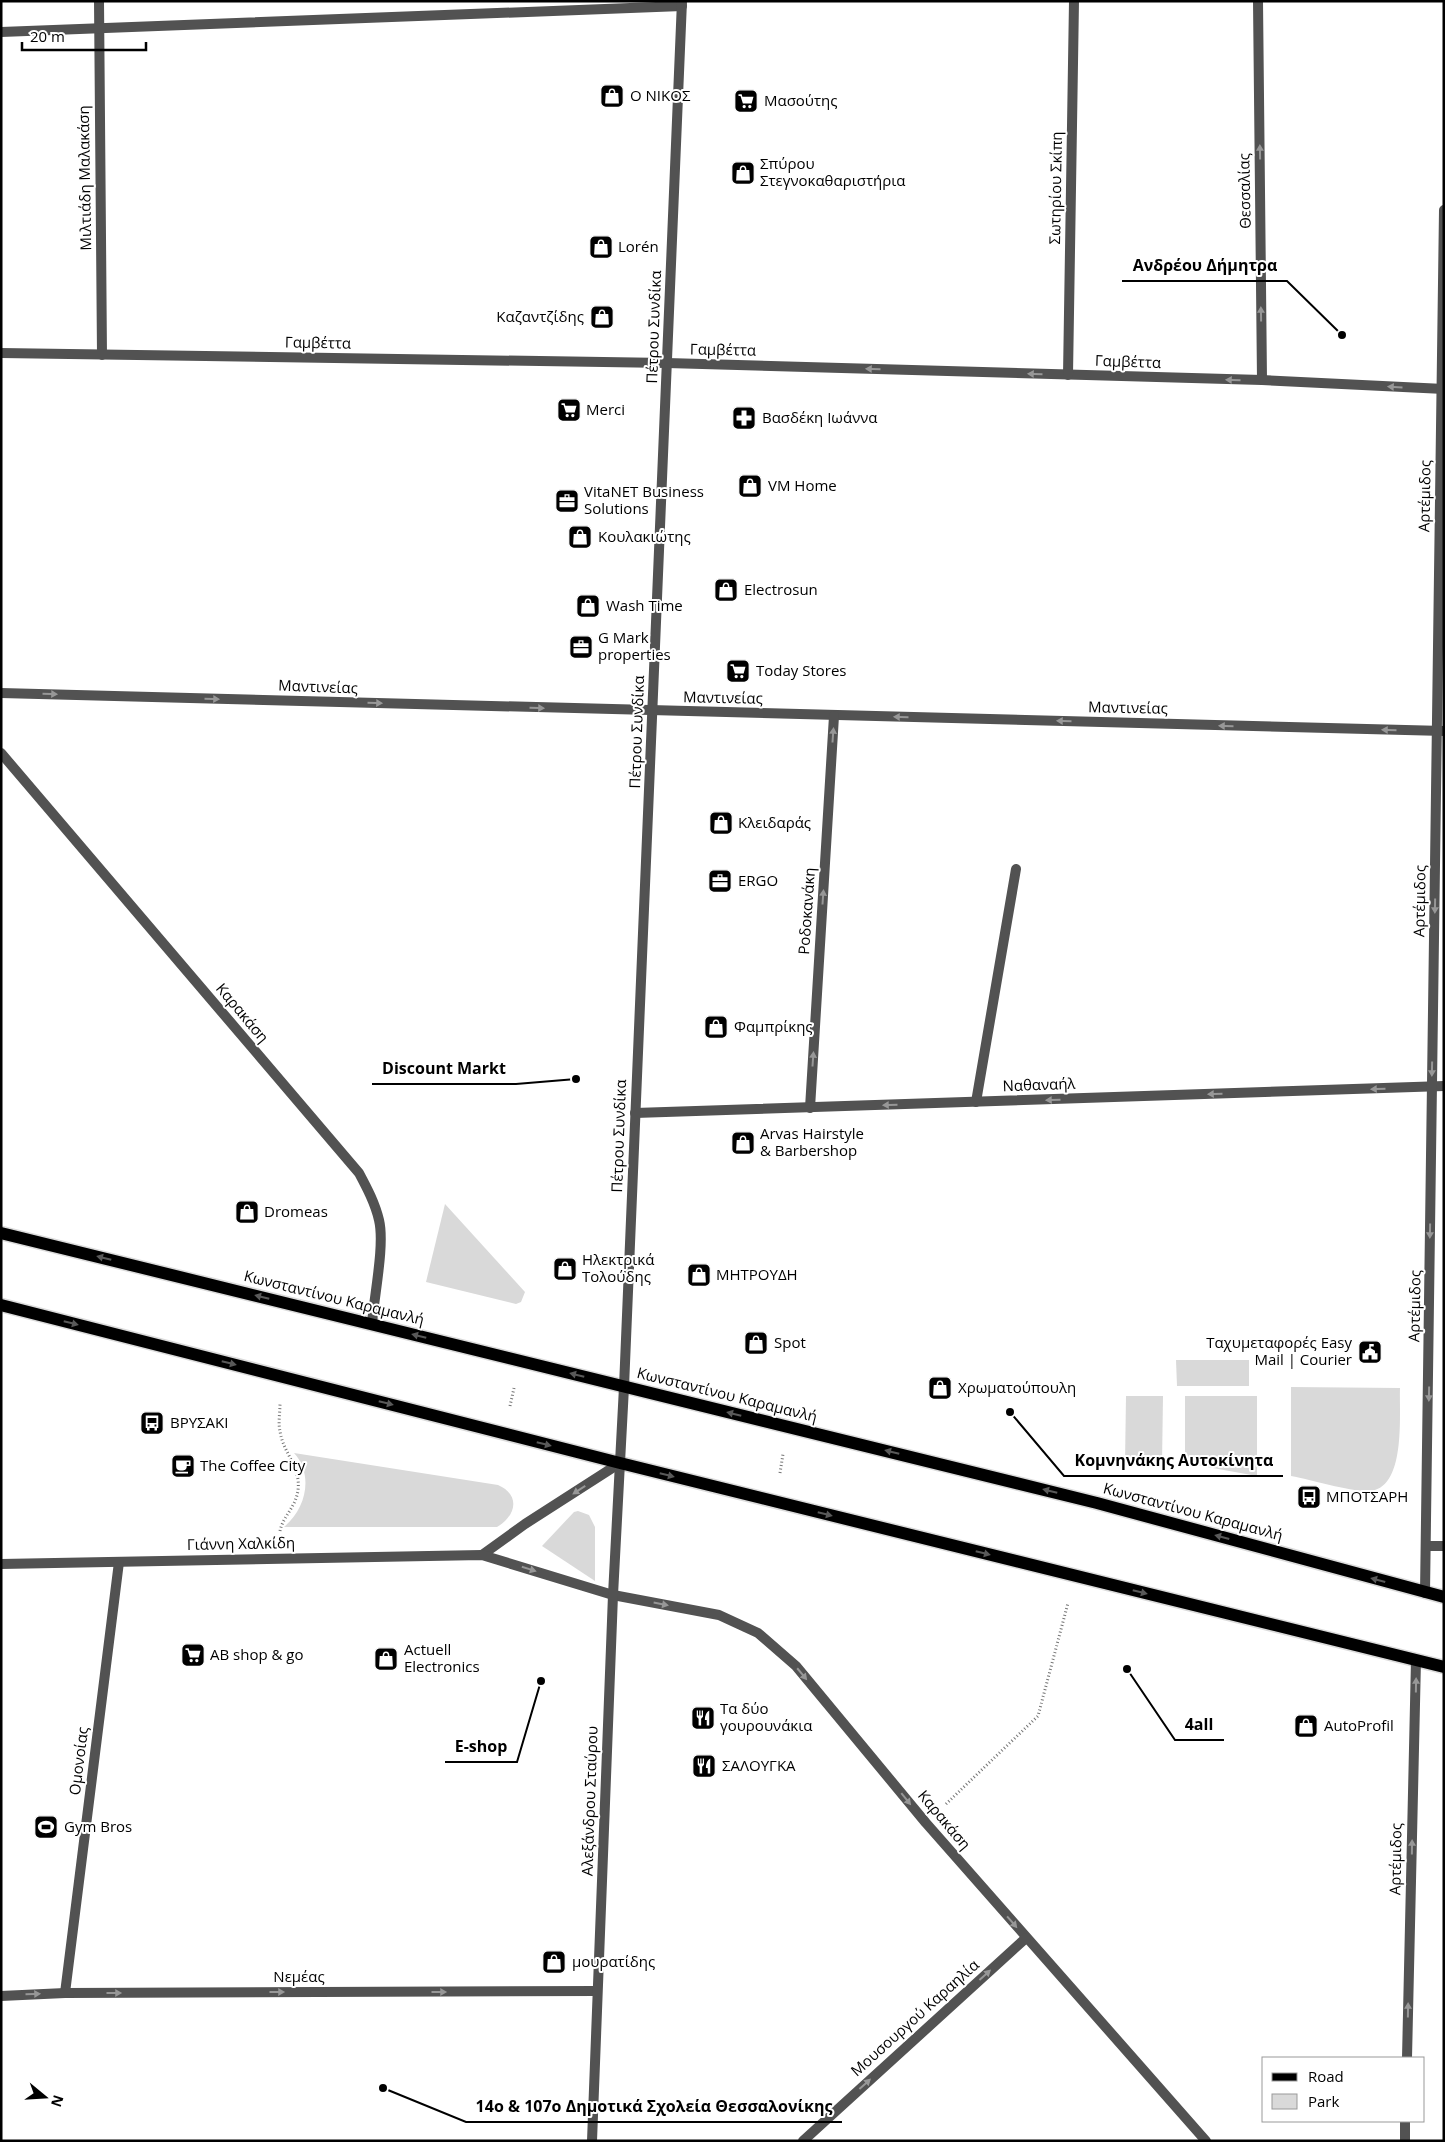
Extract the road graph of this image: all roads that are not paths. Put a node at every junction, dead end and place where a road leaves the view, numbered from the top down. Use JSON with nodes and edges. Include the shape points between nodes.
{"nodes":[{"id":1,"x":98,"y":1,"type":"edge"},
{"id":2,"x":1074,"y":1,"type":"edge"},
{"id":3,"x":1258,"y":1,"type":"edge"},
{"id":4,"x":682,"y":4,"type":"edge"},
{"id":5,"x":98,"y":29,"type":"junction"},
{"id":6,"x":1,"y":32,"type":"edge"},
{"id":7,"x":1444,"y":210,"type":"edge"},
{"id":8,"x":1,"y":353,"type":"edge"},
{"id":9,"x":102,"y":355,"type":"junction"},
{"id":10,"x":667,"y":363,"type":"junction"},
{"id":11,"x":1068,"y":375,"type":"junction"},
{"id":12,"x":1262,"y":380,"type":"junction"},
{"id":13,"x":1443,"y":389,"type":"edge"},
{"id":14,"x":1,"y":693,"type":"edge"},
{"id":15,"x":652,"y":711,"type":"junction"},
{"id":16,"x":834,"y":716,"type":"junction"},
{"id":17,"x":1440,"y":731,"type":"edge"},
{"id":18,"x":1,"y":753,"type":"edge"},
{"id":19,"x":1016,"y":869,"type":"dead end"},
{"id":20,"x":1444,"y":1086,"type":"edge"},
{"id":21,"x":1432,"y":1087,"type":"junction"},
{"id":22,"x":976,"y":1102,"type":"junction"},
{"id":23,"x":810,"y":1108,"type":"junction"},
{"id":24,"x":635,"y":1113,"type":"junction"},
{"id":25,"x":1,"y":1232,"type":"edge"},
{"id":26,"x":1,"y":1305,"type":"edge"},
{"id":27,"x":372,"y":1324,"type":"junction"},
{"id":28,"x":624,"y":1387,"type":"junction"},
{"id":29,"x":620,"y":1463,"type":"junction"},
{"id":30,"x":1427,"y":1546,"type":"junction"},
{"id":31,"x":1444,"y":1546,"type":"edge"},
{"id":32,"x":482,"y":1555,"type":"junction"},
{"id":33,"x":120,"y":1562,"type":"junction"},
{"id":34,"x":1,"y":1564,"type":"edge"},
{"id":35,"x":1425,"y":1593,"type":"junction"},
{"id":36,"x":613,"y":1595,"type":"junction"},
{"id":37,"x":1444,"y":1597,"type":"edge"},
{"id":38,"x":1416,"y":1660,"type":"junction"},
{"id":39,"x":1444,"y":1667,"type":"edge"},
{"id":40,"x":1026,"y":1938,"type":"junction"},
{"id":41,"x":597,"y":1991,"type":"junction"},
{"id":42,"x":65,"y":1993,"type":"junction"},
{"id":43,"x":1,"y":1996,"type":"edge"},
{"id":44,"x":1406,"y":2057,"type":"edge"},
{"id":45,"x":1405,"y":2122,"type":"edge"},
{"id":46,"x":592,"y":2141,"type":"edge"},
{"id":47,"x":803,"y":2141,"type":"edge"},
{"id":48,"x":1206,"y":2141,"type":"edge"},
{"id":49,"x":1404,"y":2141,"type":"edge"}],
"edges":[{"from":1,"to":5,"type":"street","name":"Μιλτιάδη Μαλακάση"},
{"from":2,"to":11,"type":"street","name":"Σωτηρίου Σκίπη"},
{"from":12,"to":3,"type":"street","name":"Θεσσαλίας","one_way":true},
{"from":4,"to":5,"type":"street"},
{"from":4,"to":10,"type":"street","name":"Πέτρου Συνδίκα"},
{"from":5,"to":6,"type":"street"},
{"from":5,"to":9,"type":"street","name":"Μιλτιάδη Μαλακάση"},
{"from":7,"to":13,"type":"street","name":"Αρτέμιδος"},
{"from":8,"to":9,"type":"street","name":"Γαμβέττα"},
{"from":9,"to":10,"type":"street","name":"Γαμβέττα"},
{"from":11,"to":10,"type":"street","name":"Γαμβέττα","one_way":true},
{"from":10,"to":15,"type":"street","name":"Πέτρου Συνδίκα"},
{"from":12,"to":11,"type":"street","name":"Γαμβέττα","one_way":true},
{"from":13,"to":12,"type":"street","name":"Γαμβέττα","one_way":true},
{"from":13,"to":17,"type":"street","name":"Αρτέμιδος"},
{"from":14,"to":15,"type":"street","name":"Μαντινείας","one_way":true},
{"from":15,"to":16,"type":"street","name":"Μαντινείας"},
{"from":15,"to":24,"type":"street","name":"Πέτρου Συνδίκα"},
{"from":17,"to":16,"type":"street","name":"Μαντινείας","one_way":true},
{"from":23,"to":16,"type":"street","name":"Ροδοκανάκη","one_way":true},
{"from":17,"to":21,"type":"street","name":"Αρτέμιδος","one_way":true},
{"from":18,"to":27,"type":"street","name":"Καρακάση","via":[[359,1173],[380,1222]]},
{"from":19,"to":22,"type":"street"},
{"from":20,"to":21,"type":"street","name":"Ναθαναήλ"},
{"from":21,"to":22,"type":"street","name":"Ναθαναήλ","one_way":true},
{"from":21,"to":30,"type":"street","name":"Αρτέμιδος","one_way":true},
{"from":22,"to":23,"type":"street","name":"Ναθαναήλ","one_way":true},
{"from":23,"to":24,"type":"street","name":"Ναθαναήλ"},
{"from":24,"to":28,"type":"street","name":"Πέτρου Συνδίκα"},
{"from":27,"to":25,"type":"main road","name":"Κωνσταντίνου Καραμανλή","one_way":true},
{"from":26,"to":29,"type":"main road","one_way":true},
{"from":28,"to":27,"type":"main road","name":"Κωνσταντίνου Καραμανλή","one_way":true},
{"from":28,"to":29,"type":"street","name":"Πέτρου Συνδίκα"},
{"from":35,"to":28,"type":"main road","name":"Κωνσταντίνου Καραμανλή","one_way":true,"via":[[1097,1503]]},
{"from":29,"to":32,"type":"street","one_way":true},
{"from":29,"to":36,"type":"street","name":"Αλεξάνδρου Σταύρου"},
{"from":29,"to":38,"type":"main road","one_way":true},
{"from":30,"to":31,"type":"street"},
{"from":30,"to":35,"type":"street","name":"Αρτέμιδος"},
{"from":32,"to":33,"type":"street","name":"Γιάννη Χαλκίδη"},
{"from":32,"to":36,"type":"street","name":"Γιάννη Χαλκίδη","one_way":true},
{"from":33,"to":34,"type":"street","name":"Γιάννη Χαλκίδη"},
{"from":33,"to":42,"type":"street","name":"Ομονοίας"},
{"from":35,"to":37,"type":"main road","name":"Κωνσταντίνου Καραμανλή"},
{"from":36,"to":40,"type":"street","name":"Καρακάση","one_way":true,"via":[[719,1615],[758,1633],[796,1666]]},
{"from":36,"to":41,"type":"street","name":"Αλεξάνδρου Σταύρου"},
{"from":38,"to":39,"type":"main road"},
{"from":44,"to":38,"type":"street","name":"Αρτέμιδος","one_way":true},
{"from":47,"to":40,"type":"street","name":"Μουσουργού Καραηλία","one_way":true},
{"from":40,"to":48,"type":"street","name":"Καρακάση"},
{"from":42,"to":41,"type":"street","name":"Νεμέας","one_way":true},
{"from":41,"to":46,"type":"street","name":"Αλεξάνδρου Σταύρου"},
{"from":43,"to":42,"type":"street","name":"Νεμέας","one_way":true},
{"from":45,"to":49,"type":"street"}]}
